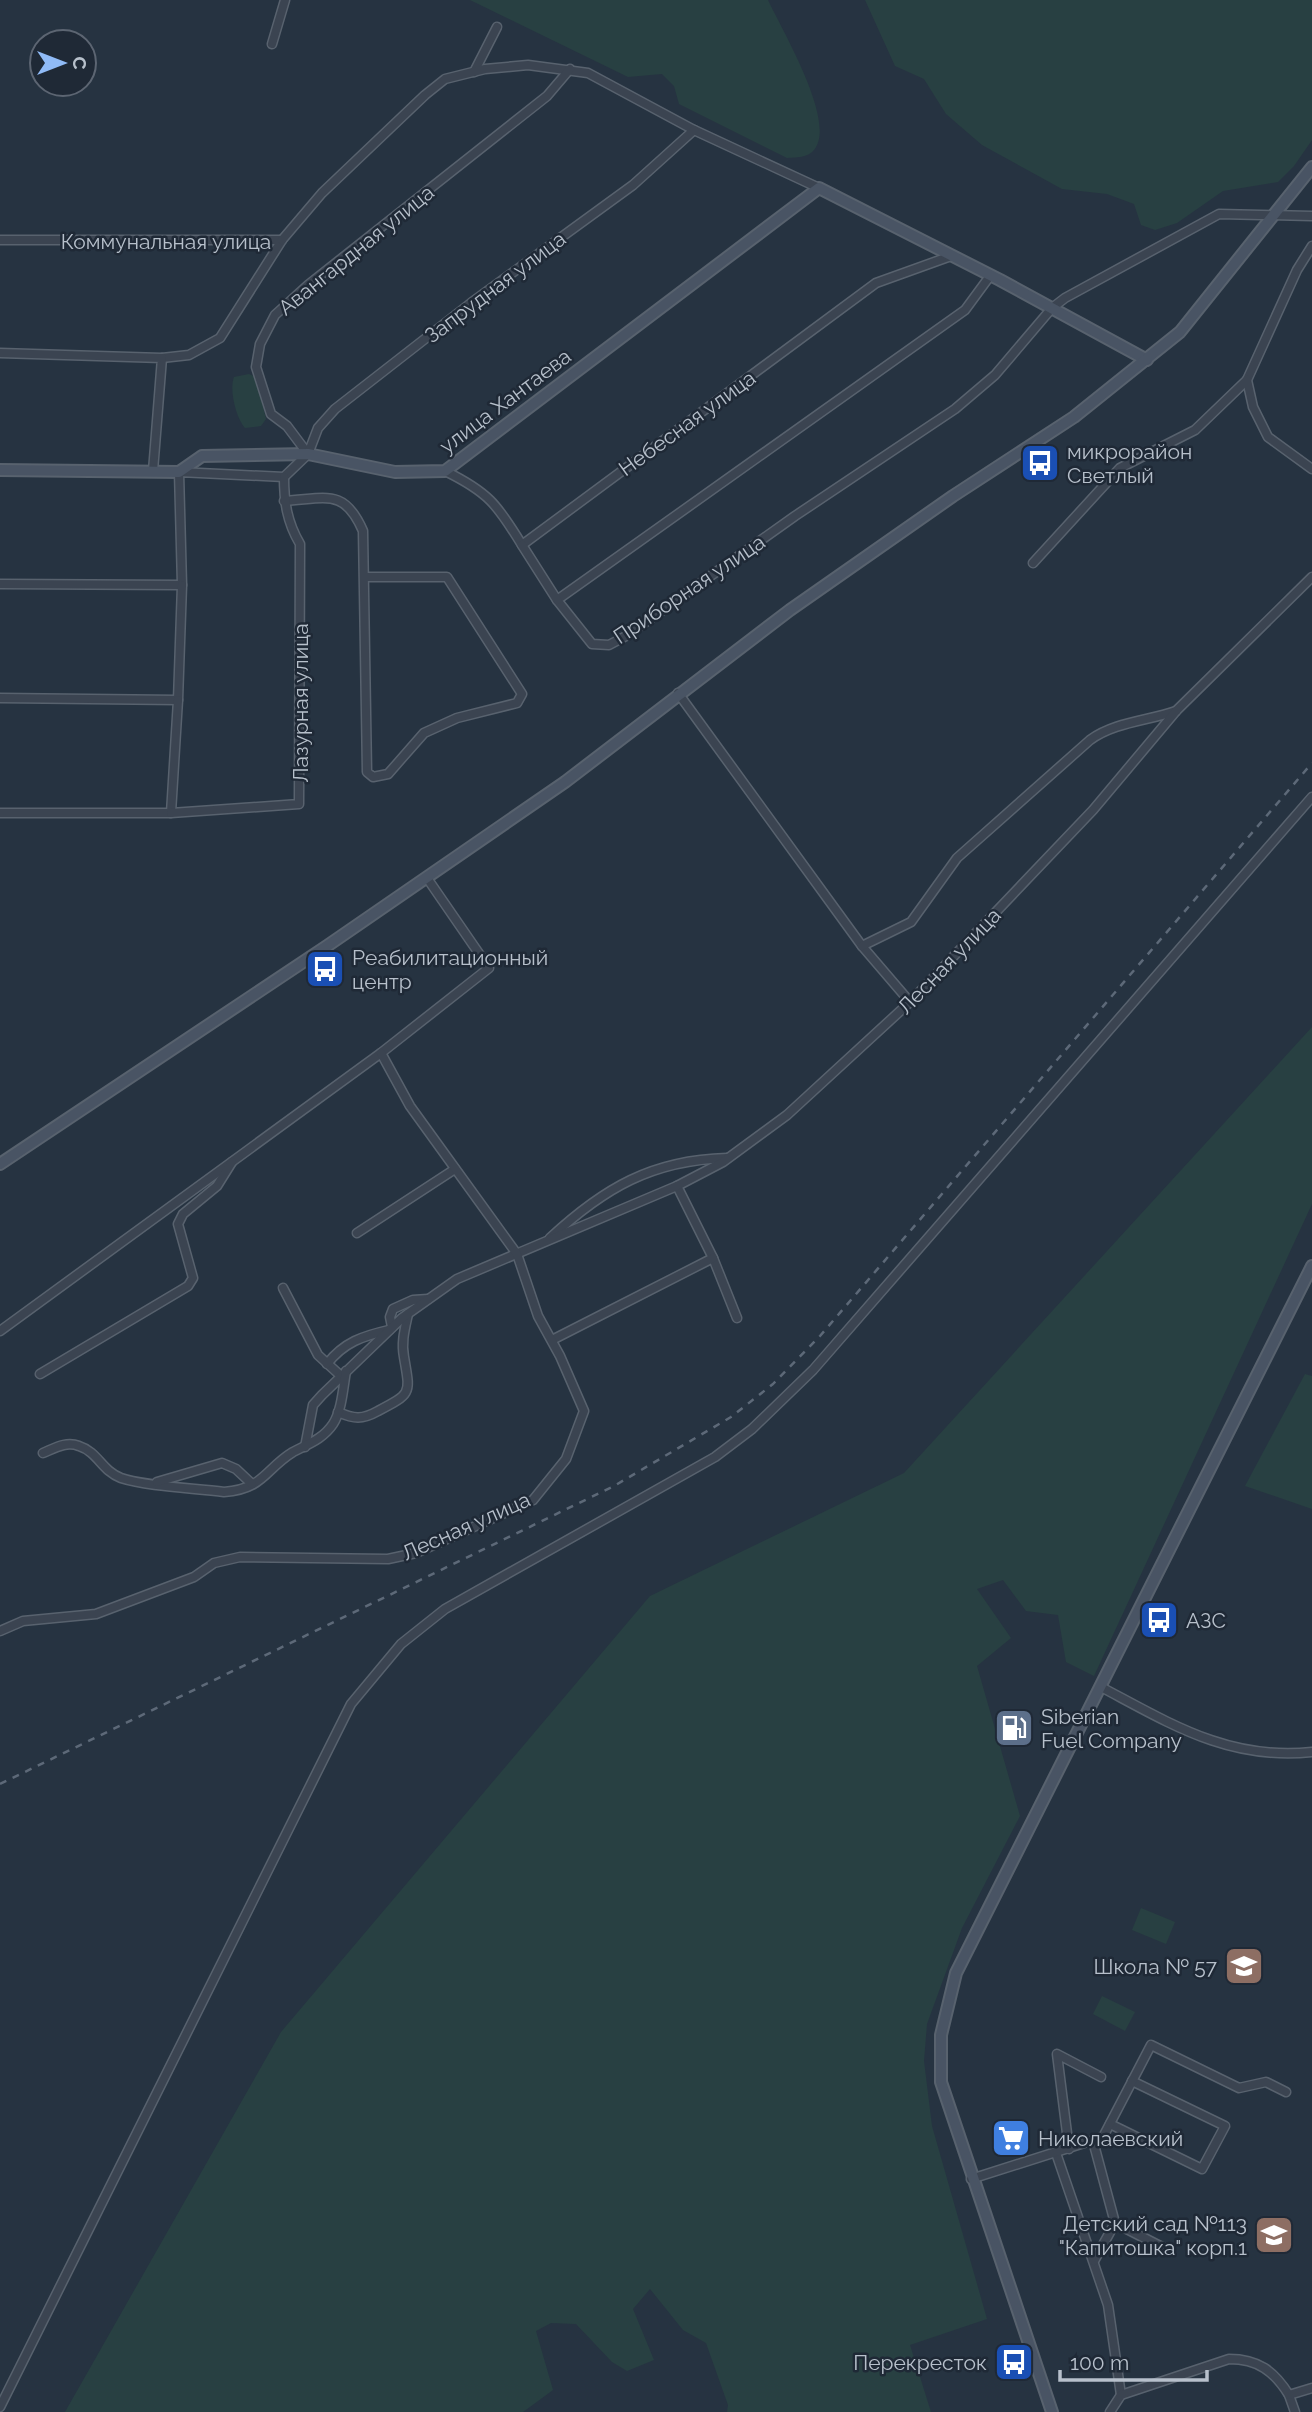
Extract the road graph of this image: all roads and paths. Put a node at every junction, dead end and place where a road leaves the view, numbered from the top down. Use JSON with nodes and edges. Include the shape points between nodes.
{"nodes":[{"id":1,"x":285,"y":0,"type":"edge"},
{"id":2,"x":497,"y":27,"type":"dead end"},
{"id":3,"x":272,"y":44,"type":"dead end"},
{"id":4,"x":570,"y":69,"type":"junction"},
{"id":5,"x":474,"y":72,"type":"junction"},
{"id":6,"x":694,"y":130,"type":"junction"},
{"id":7,"x":1312,"y":167,"type":"edge"},
{"id":8,"x":819,"y":188,"type":"junction"},
{"id":9,"x":1275,"y":214,"type":"junction"},
{"id":10,"x":1312,"y":216,"type":"edge"},
{"id":11,"x":0,"y":240,"type":"edge"},
{"id":12,"x":282,"y":240,"type":"junction"},
{"id":13,"x":1312,"y":246,"type":"edge"},
{"id":14,"x":951,"y":256,"type":"junction"},
{"id":15,"x":990,"y":276,"type":"junction"},
{"id":16,"x":1052,"y":308,"type":"junction"},
{"id":17,"x":0,"y":353,"type":"edge"},
{"id":18,"x":162,"y":358,"type":"junction"},
{"id":19,"x":1147,"y":360,"type":"junction"},
{"id":20,"x":1247,"y":380,"type":"junction"},
{"id":21,"x":308,"y":454,"type":"junction"},
{"id":22,"x":1312,"y":469,"type":"edge"},
{"id":23,"x":0,"y":470,"type":"edge"},
{"id":24,"x":153,"y":471,"type":"junction"},
{"id":25,"x":445,"y":471,"type":"junction"},
{"id":26,"x":179,"y":472,"type":"junction"},
{"id":27,"x":284,"y":477,"type":"junction"},
{"id":28,"x":284,"y":501,"type":"junction"},
{"id":29,"x":522,"y":545,"type":"junction"},
{"id":30,"x":1033,"y":562,"type":"dead end"},
{"id":31,"x":364,"y":577,"type":"junction"},
{"id":32,"x":1312,"y":577,"type":"edge"},
{"id":33,"x":0,"y":584,"type":"edge"},
{"id":34,"x":182,"y":585,"type":"junction"},
{"id":35,"x":557,"y":600,"type":"junction"},
{"id":36,"x":678,"y":694,"type":"junction"},
{"id":37,"x":0,"y":698,"type":"edge"},
{"id":38,"x":178,"y":700,"type":"junction"},
{"id":39,"x":1177,"y":710,"type":"junction"},
{"id":40,"x":1312,"y":797,"type":"edge"},
{"id":41,"x":0,"y":813,"type":"edge"},
{"id":42,"x":171,"y":813,"type":"junction"},
{"id":43,"x":427,"y":878,"type":"junction"},
{"id":44,"x":862,"y":946,"type":"junction"},
{"id":45,"x":911,"y":1002,"type":"junction"},
{"id":46,"x":381,"y":1053,"type":"junction"},
{"id":47,"x":235,"y":1158,"type":"junction"},
{"id":48,"x":729,"y":1158,"type":"junction"},
{"id":49,"x":0,"y":1164,"type":"edge"},
{"id":50,"x":455,"y":1169,"type":"junction"},
{"id":51,"x":677,"y":1186,"type":"junction"},
{"id":52,"x":357,"y":1233,"type":"dead end"},
{"id":53,"x":545,"y":1242,"type":"junction"},
{"id":54,"x":517,"y":1254,"type":"junction"},
{"id":55,"x":713,"y":1258,"type":"junction"},
{"id":56,"x":1312,"y":1266,"type":"edge"},
{"id":57,"x":283,"y":1288,"type":"dead end"},
{"id":58,"x":428,"y":1299,"type":"junction"},
{"id":59,"x":408,"y":1314,"type":"junction"},
{"id":60,"x":737,"y":1318,"type":"dead end"},
{"id":61,"x":390,"y":1329,"type":"junction"},
{"id":62,"x":0,"y":1331,"type":"edge"},
{"id":63,"x":552,"y":1340,"type":"junction"},
{"id":64,"x":327,"y":1364,"type":"junction"},
{"id":65,"x":40,"y":1374,"type":"dead end"},
{"id":66,"x":343,"y":1374,"type":"junction"},
{"id":67,"x":338,"y":1412,"type":"junction"},
{"id":68,"x":305,"y":1447,"type":"junction"},
{"id":69,"x":43,"y":1453,"type":"dead end"},
{"id":70,"x":155,"y":1482,"type":"junction"},
{"id":71,"x":252,"y":1484,"type":"junction"},
{"id":72,"x":0,"y":1631,"type":"edge"},
{"id":73,"x":1101,"y":1687,"type":"junction"},
{"id":74,"x":1312,"y":1752,"type":"edge"},
{"id":75,"x":1101,"y":2077,"type":"dead end"},
{"id":76,"x":1132,"y":2081,"type":"junction"},
{"id":77,"x":1286,"y":2092,"type":"dead end"},
{"id":78,"x":1110,"y":2124,"type":"junction"},
{"id":79,"x":1093,"y":2141,"type":"junction"},
{"id":80,"x":1069,"y":2149,"type":"junction"},
{"id":81,"x":1056,"y":2153,"type":"junction"},
{"id":82,"x":971,"y":2179,"type":"junction"},
{"id":83,"x":1115,"y":2223,"type":"junction"},
{"id":84,"x":1164,"y":2248,"type":"dead end"},
{"id":85,"x":1094,"y":2261,"type":"junction"},
{"id":86,"x":1312,"y":2388,"type":"edge"},
{"id":87,"x":1121,"y":2395,"type":"junction"},
{"id":88,"x":1289,"y":2395,"type":"junction"},
{"id":89,"x":0,"y":2407,"type":"edge"},
{"id":90,"x":1052,"y":2412,"type":"edge"},
{"id":91,"x":1110,"y":2412,"type":"edge"},
{"id":92,"x":1295,"y":2412,"type":"edge"}],
"edges":[{"from":1,"to":3,"type":"street"},
{"from":2,"to":5,"type":"street"},
{"from":4,"to":5,"type":"street","via":[[528,65]]},
{"from":4,"to":6,"type":"street","via":[[588,73]]},
{"from":4,"to":21,"type":"street","name":"Авангардная улица","via":[[547,96],[275,315],[260,344],[256,367],[271,414],[287,426]]},
{"from":5,"to":12,"type":"street","via":[[445,79],[425,95],[321,193]]},
{"from":6,"to":8,"type":"street"},
{"from":6,"to":21,"type":"street","name":"Запрудная улица","via":[[633,185],[335,409],[318,428]]},
{"from":7,"to":9,"type":"street"},
{"from":8,"to":14,"type":"street"},
{"from":8,"to":25,"type":"street","name":"улица Хантаева"},
{"from":9,"to":10,"type":"street"},
{"from":9,"to":16,"type":"street","via":[[1219,214]]},
{"from":9,"to":19,"type":"street","via":[[1181,332]]},
{"from":11,"to":12,"type":"street","name":"Коммунальная улица"},
{"from":12,"to":18,"type":"street","name":"Коммунальная улица","via":[[220,338],[189,355]]},
{"from":13,"to":20,"type":"street"},
{"from":14,"to":15,"type":"street"},
{"from":14,"to":29,"type":"street","name":"Небесная улица","via":[[876,283]]},
{"from":15,"to":16,"type":"street"},
{"from":15,"to":35,"type":"street","via":[[965,310]]},
{"from":16,"to":19,"type":"street"},
{"from":16,"to":35,"type":"street","name":"Приборная улица","via":[[995,375],[955,409],[625,636],[609,645],[592,644]]},
{"from":17,"to":18,"type":"street","name":"Коммунальная улица"},
{"from":18,"to":24,"type":"street"},
{"from":19,"to":36,"type":"street","via":[[1074,417],[942,503]]},
{"from":20,"to":22,"type":"street","via":[[1253,407],[1268,437]]},
{"from":20,"to":30,"type":"street","via":[[1195,430],[1120,468]]},
{"from":21,"to":25,"type":"street","name":"улица Хантаева","via":[[396,472]]},
{"from":21,"to":26,"type":"street","name":"улица Хантаева","via":[[202,456]]},
{"from":21,"to":27,"type":"street"},
{"from":23,"to":24,"type":"street"},
{"from":24,"to":26,"type":"street"},
{"from":25,"to":29,"type":"street","via":[[477,487],[500,508]]},
{"from":26,"to":27,"type":"street"},
{"from":26,"to":34,"type":"street"},
{"from":27,"to":28,"type":"street","name":"Лазурная улица"},
{"from":28,"to":31,"type":"street","via":[[345,502],[363,531]]},
{"from":28,"to":42,"type":"street","name":"Лазурная улица","via":[[300,544],[299,804]]},
{"from":29,"to":35,"type":"street"},
{"from":31,"to":31,"type":"street","via":[[367,772],[373,777],[388,774],[424,733],[457,718],[517,703],[522,695],[447,577]]},
{"from":32,"to":39,"type":"street","name":"Лесная улица"},
{"from":33,"to":34,"type":"street"},
{"from":34,"to":38,"type":"street"},
{"from":36,"to":43,"type":"street","via":[[565,782]]},
{"from":36,"to":44,"type":"street"},
{"from":37,"to":38,"type":"street"},
{"from":38,"to":42,"type":"street"},
{"from":39,"to":44,"type":"street","via":[[1107,728],[1090,740],[957,858],[911,922]]},
{"from":39,"to":45,"type":"street","name":"Лесная улица","via":[[1093,810]]},
{"from":40,"to":89,"type":"street","via":[[813,1370],[752,1429],[643,1500],[445,1609],[401,1644],[359,1694],[301,1800]]},
{"from":41,"to":42,"type":"street","name":"Лазурная улица"},
{"from":43,"to":46,"type":"street","via":[[489,968]]},
{"from":43,"to":49,"type":"street"},
{"from":44,"to":45,"type":"street"},
{"from":45,"to":48,"type":"street","name":"Лесная улица","via":[[787,1115]]},
{"from":46,"to":47,"type":"street"},
{"from":46,"to":50,"type":"street","via":[[404,1097]]},
{"from":47,"to":62,"type":"street"},
{"from":47,"to":65,"type":"street","via":[[217,1186],[183,1214],[178,1224],[193,1278],[188,1286]]},
{"from":48,"to":51,"type":"street","name":"Лесная улица"},
{"from":48,"to":53,"type":"street","via":[[688,1159],[642,1174],[574,1216]]},
{"from":50,"to":52,"type":"street"},
{"from":50,"to":54,"type":"street"},
{"from":51,"to":53,"type":"street","name":"Лесная улица"},
{"from":51,"to":55,"type":"street"},
{"from":53,"to":54,"type":"street","name":"Лесная улица"},
{"from":54,"to":58,"type":"street","name":"Лесная улица","via":[[457,1279]]},
{"from":54,"to":63,"type":"street","name":"Лесная улица","via":[[538,1316]]},
{"from":55,"to":60,"type":"street"},
{"from":55,"to":63,"type":"street"},
{"from":56,"to":73,"type":"street"},
{"from":57,"to":64,"type":"street","via":[[312,1346]]},
{"from":58,"to":59,"type":"street","name":"Лесная улица"},
{"from":58,"to":61,"type":"street","via":[[393,1309]]},
{"from":59,"to":61,"type":"street","name":"Лесная улица"},
{"from":59,"to":67,"type":"street","via":[[403,1339],[410,1374],[399,1400],[365,1418]]},
{"from":61,"to":64,"type":"street","via":[[349,1342]]},
{"from":61,"to":66,"type":"street","name":"Лесная улица"},
{"from":63,"to":72,"type":"street","name":"Лесная улица","via":[[584,1412],[566,1460],[533,1500],[416,1553],[388,1559],[240,1557],[214,1563],[194,1577],[96,1614],[23,1621]]},
{"from":64,"to":66,"type":"street"},
{"from":66,"to":67,"type":"street"},
{"from":66,"to":68,"type":"street","name":"Лесная улица","via":[[313,1405]]},
{"from":67,"to":68,"type":"street","via":[[325,1435]]},
{"from":68,"to":71,"type":"street"},
{"from":69,"to":70,"type":"street","via":[[62,1444],[79,1445],[93,1453],[104,1469],[122,1478]]},
{"from":70,"to":71,"type":"street","via":[[225,1492]]},
{"from":70,"to":71,"type":"street","via":[[222,1463]]},
{"from":73,"to":74,"type":"street","via":[[1192,1734],[1231,1747],[1260,1754]]},
{"from":73,"to":82,"type":"street","via":[[956,1973],[941,2035],[941,2082]]},
{"from":75,"to":80,"type":"street","via":[[1057,2054]]},
{"from":76,"to":77,"type":"street","via":[[1150,2045],[1239,2088],[1266,2082]]},
{"from":76,"to":78,"type":"street"},
{"from":76,"to":78,"type":"street","via":[[1225,2126],[1202,2169]]},
{"from":78,"to":79,"type":"street","via":[[1103,2137]]},
{"from":79,"to":80,"type":"street"},
{"from":79,"to":83,"type":"street"},
{"from":80,"to":81,"type":"street"},
{"from":81,"to":82,"type":"street"},
{"from":81,"to":85,"type":"street"},
{"from":82,"to":90,"type":"street"},
{"from":83,"to":84,"type":"street"},
{"from":83,"to":85,"type":"street"},
{"from":85,"to":87,"type":"street","via":[[1108,2305]]},
{"from":86,"to":88,"type":"street"},
{"from":87,"to":88,"type":"street","via":[[1229,2359],[1246,2359],[1270,2370]]},
{"from":87,"to":91,"type":"street"},
{"from":88,"to":92,"type":"street"}]}
